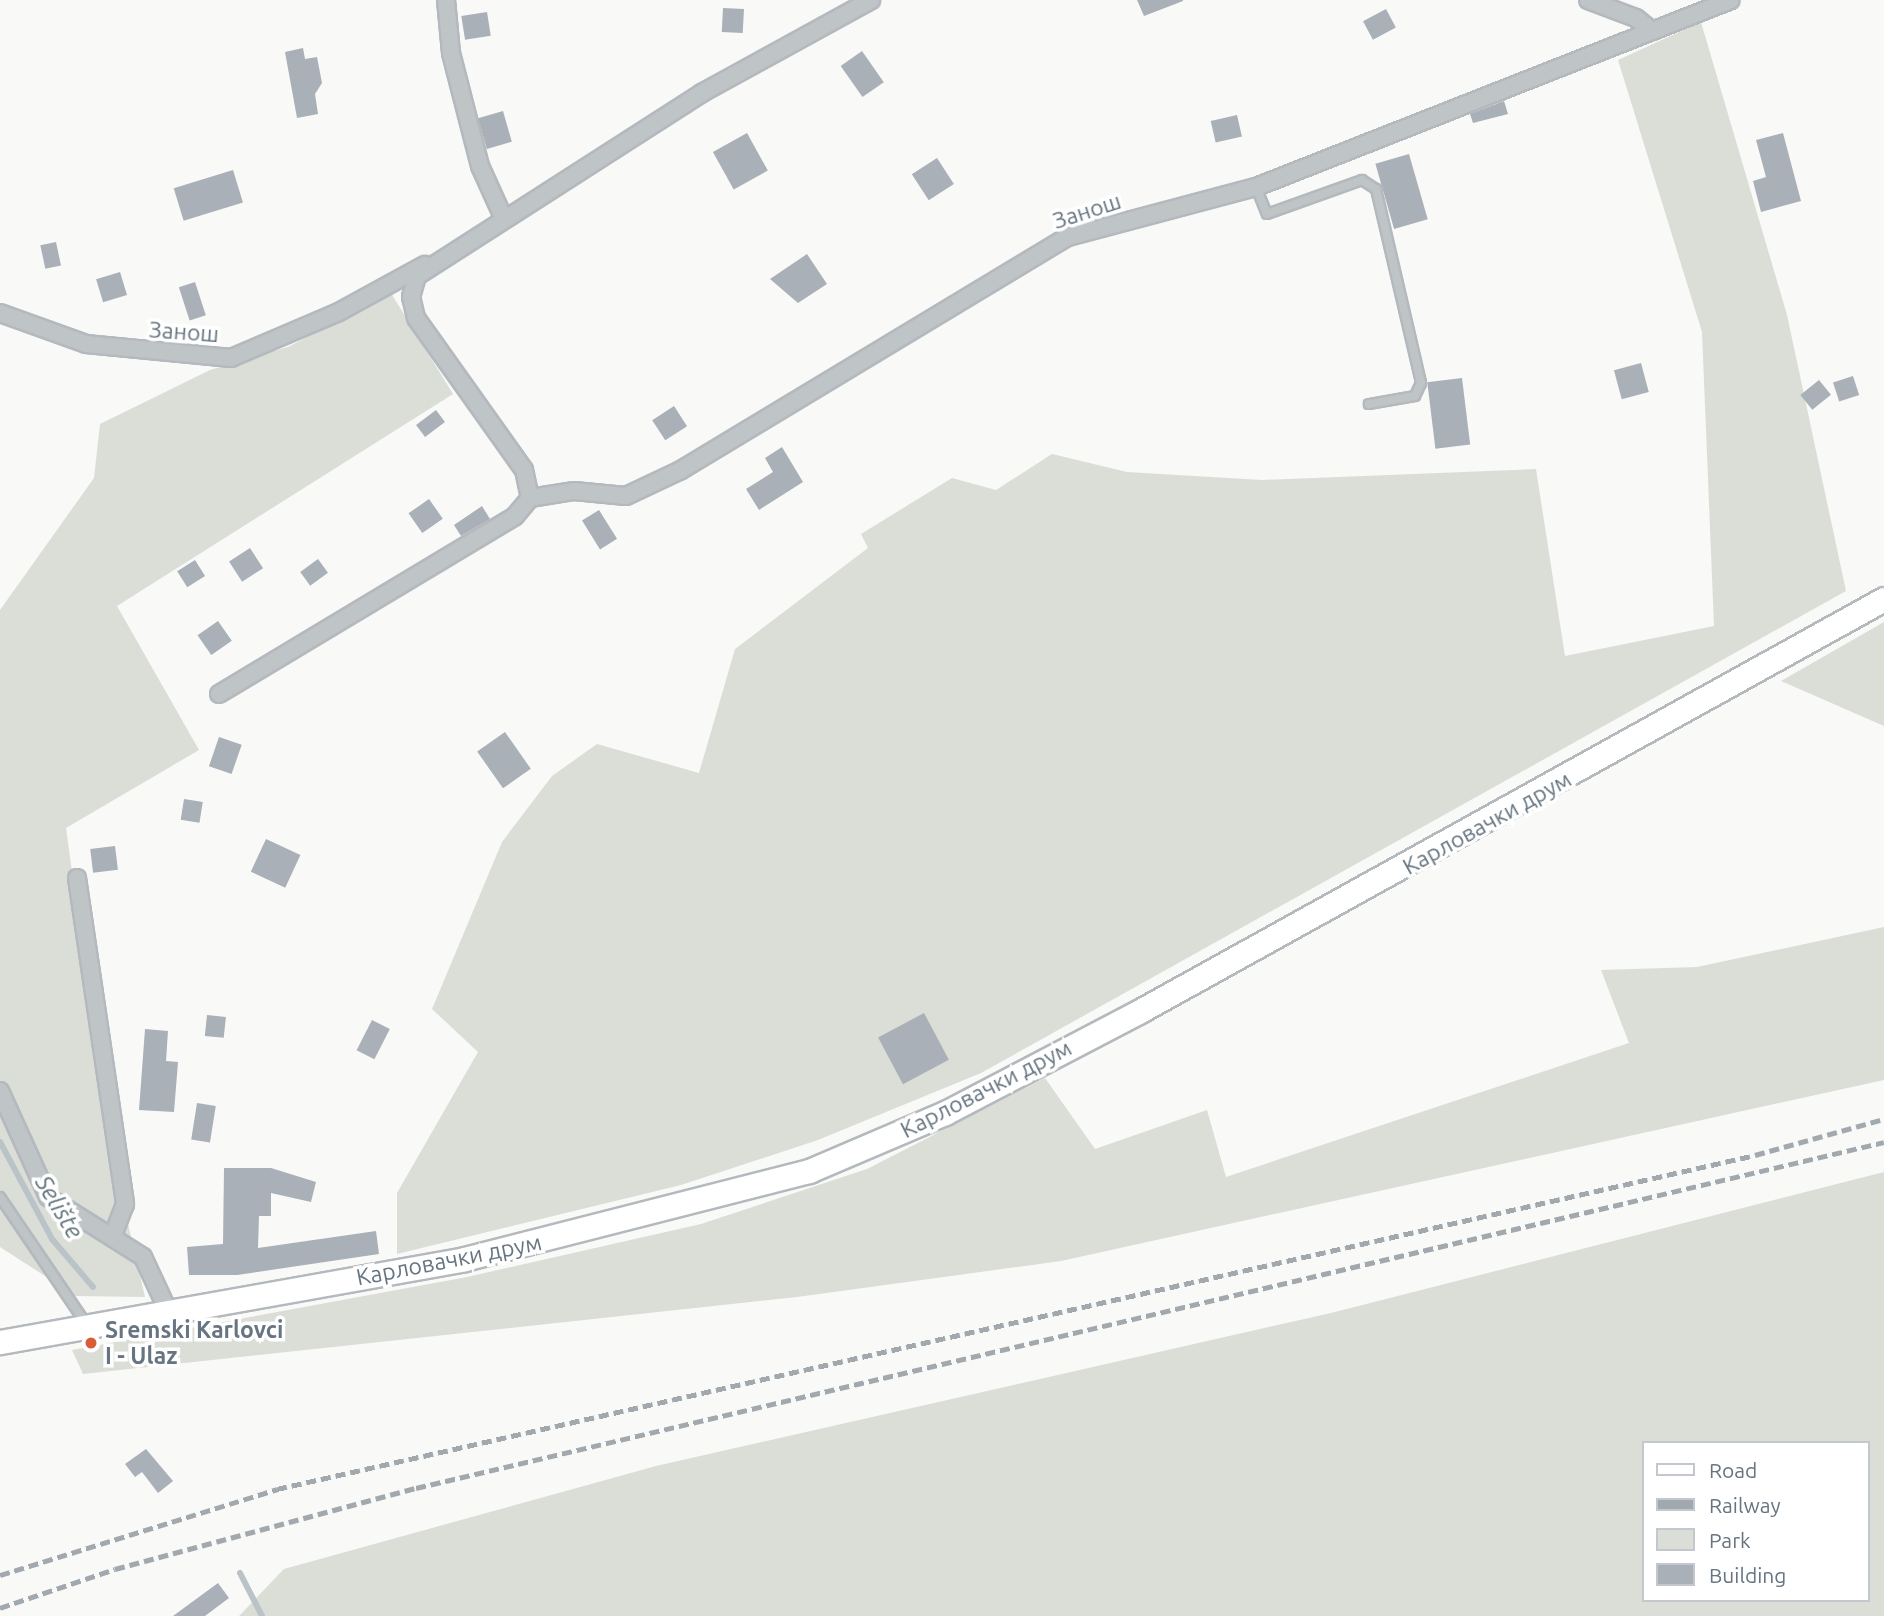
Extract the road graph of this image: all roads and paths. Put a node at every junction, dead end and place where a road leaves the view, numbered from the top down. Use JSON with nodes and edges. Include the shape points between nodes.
{"nodes":[{"id":1,"x":446,"y":0,"type":"edge"},
{"id":2,"x":871,"y":0,"type":"edge"},
{"id":3,"x":1588,"y":0,"type":"edge"},
{"id":4,"x":1731,"y":0,"type":"edge"},
{"id":5,"x":1652,"y":31,"type":"junction"},
{"id":6,"x":1256,"y":187,"type":"junction"},
{"id":7,"x":503,"y":217,"type":"junction"},
{"id":8,"x":433,"y":261,"type":"junction"},
{"id":9,"x":0,"y":313,"type":"edge"},
{"id":10,"x":1369,"y":404,"type":"dead end"},
{"id":11,"x":530,"y":498,"type":"junction"},
{"id":12,"x":1884,"y":599,"type":"edge"},
{"id":13,"x":219,"y":694,"type":"dead end"},
{"id":14,"x":77,"y":878,"type":"dead end"},
{"id":15,"x":0,"y":1091,"type":"edge"},
{"id":16,"x":0,"y":1197,"type":"edge"},
{"id":17,"x":113,"y":1236,"type":"junction"},
{"id":18,"x":169,"y":1313,"type":"junction"},
{"id":19,"x":89,"y":1327,"type":"junction"},
{"id":20,"x":0,"y":1342,"type":"edge"}],
"edges":[{"from":1,"to":7,"type":"street","via":[[451,53],[477,153]]},
{"from":2,"to":7,"type":"street","name":"Занош","via":[[702,93]]},
{"from":3,"to":5,"type":"street","via":[[1636,18]]},
{"from":4,"to":5,"type":"street","name":"Занош"},
{"from":5,"to":6,"type":"street","name":"Занош"},
{"from":6,"to":10,"type":"lane","via":[[1267,214],[1362,180],[1376,189],[1422,383],[1415,396]]},
{"from":6,"to":11,"type":"street","name":"Занош","via":[[1068,237],[681,470],[626,496],[574,491]]},
{"from":7,"to":8,"type":"street","name":"Занош"},
{"from":8,"to":9,"type":"street","name":"Занош","via":[[339,312],[232,358],[86,344]]},
{"from":8,"to":11,"type":"street","name":"Занош","via":[[414,286],[416,318],[529,478]]},
{"from":11,"to":13,"type":"street","via":[[515,516]]},
{"from":12,"to":18,"type":"main road","name":"Карловачки друм","via":[[1226,964],[862,1150],[726,1196],[550,1240]]},
{"from":14,"to":17,"type":"street","via":[[125,1204]]},
{"from":15,"to":17,"type":"street","via":[[48,1197],[77,1221]]},
{"from":16,"to":19,"type":"lane"},
{"from":17,"to":18,"type":"street","via":[[143,1257]]},
{"from":18,"to":19,"type":"main road","name":"Карловачки друм"},
{"from":19,"to":20,"type":"main road","name":"Карловачки друм"}]}
